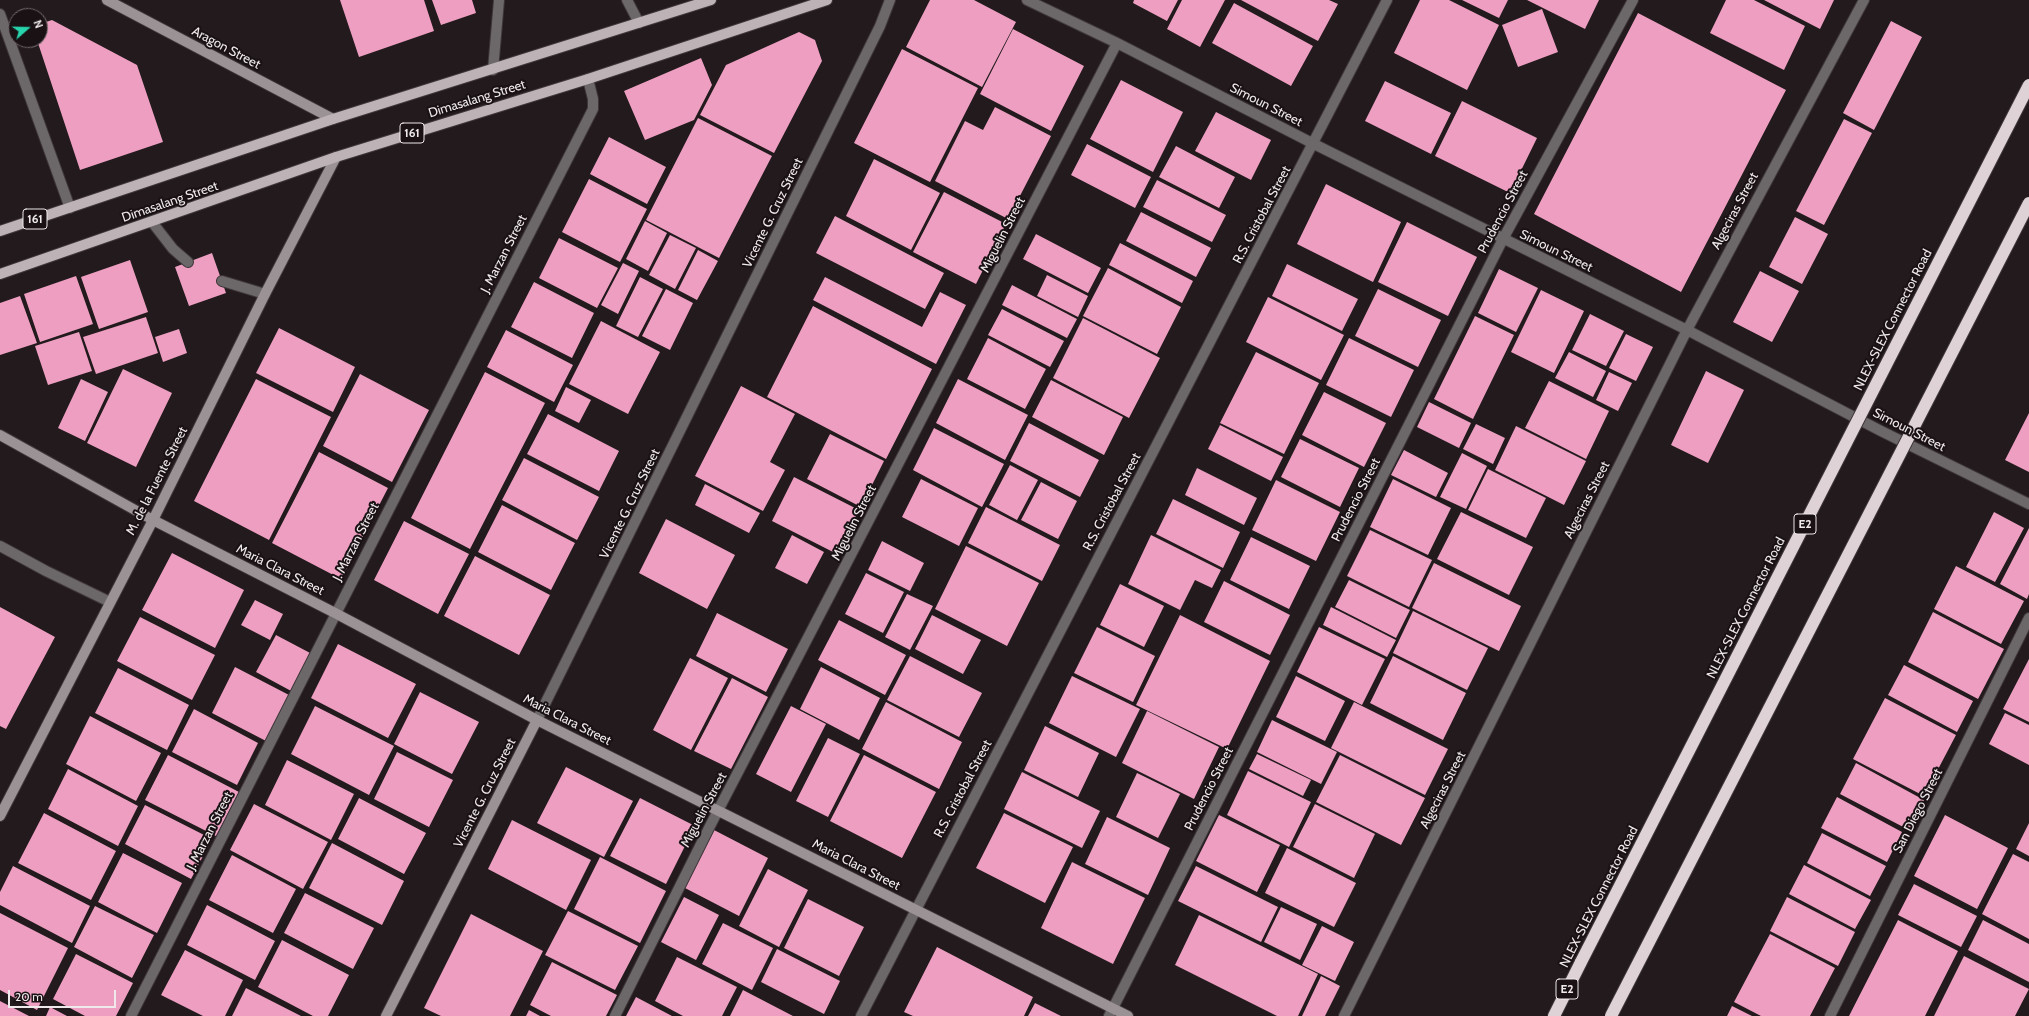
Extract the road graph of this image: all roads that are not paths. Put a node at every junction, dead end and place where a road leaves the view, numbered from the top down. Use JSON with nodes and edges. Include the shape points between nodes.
{"nodes":[{"id":1,"x":107,"y":0,"type":"edge"},
{"id":2,"x":500,"y":0,"type":"edge"},
{"id":3,"x":627,"y":0,"type":"edge"},
{"id":4,"x":711,"y":0,"type":"edge"},
{"id":5,"x":827,"y":0,"type":"edge"},
{"id":6,"x":890,"y":0,"type":"edge"},
{"id":7,"x":1027,"y":0,"type":"edge"},
{"id":8,"x":1387,"y":0,"type":"edge"},
{"id":9,"x":1633,"y":0,"type":"edge"},
{"id":10,"x":1864,"y":0,"type":"edge"},
{"id":11,"x":0,"y":14,"type":"edge"},
{"id":12,"x":639,"y":23,"type":"junction"},
{"id":13,"x":1117,"y":43,"type":"junction"},
{"id":14,"x":493,"y":70,"type":"junction"},
{"id":15,"x":588,"y":78,"type":"junction"},
{"id":16,"x":2029,"y":85,"type":"edge"},
{"id":17,"x":333,"y":119,"type":"junction"},
{"id":18,"x":1314,"y":144,"type":"junction"},
{"id":19,"x":336,"y":157,"type":"junction"},
{"id":20,"x":2029,"y":202,"type":"edge"},
{"id":21,"x":70,"y":208,"type":"junction"},
{"id":22,"x":152,"y":222,"type":"junction"},
{"id":23,"x":0,"y":231,"type":"edge"},
{"id":24,"x":1503,"y":239,"type":"junction"},
{"id":25,"x":188,"y":262,"type":"dead end"},
{"id":26,"x":0,"y":274,"type":"edge"},
{"id":27,"x":222,"y":282,"type":"dead end"},
{"id":28,"x":265,"y":294,"type":"junction"},
{"id":29,"x":1687,"y":330,"type":"junction"},
{"id":30,"x":0,"y":435,"type":"edge"},
{"id":31,"x":2029,"y":504,"type":"edge"},
{"id":32,"x":153,"y":520,"type":"junction"},
{"id":33,"x":0,"y":546,"type":"edge"},
{"id":34,"x":110,"y":602,"type":"junction"},
{"id":35,"x":335,"y":613,"type":"junction"},
{"id":36,"x":2029,"y":618,"type":"edge"},
{"id":37,"x":537,"y":720,"type":"junction"},
{"id":38,"x":719,"y":811,"type":"junction"},
{"id":39,"x":0,"y":816,"type":"edge"},
{"id":40,"x":915,"y":909,"type":"junction"},
{"id":41,"x":1111,"y":1012,"type":"edge"},
{"id":42,"x":131,"y":1016,"type":"edge"},
{"id":43,"x":386,"y":1016,"type":"edge"},
{"id":44,"x":615,"y":1016,"type":"edge"},
{"id":45,"x":861,"y":1016,"type":"edge"},
{"id":46,"x":1128,"y":1016,"type":"edge"},
{"id":47,"x":1344,"y":1016,"type":"edge"},
{"id":48,"x":1554,"y":1016,"type":"edge"},
{"id":49,"x":1611,"y":1016,"type":"edge"},
{"id":50,"x":1830,"y":1016,"type":"edge"}],
"edges":[{"from":1,"to":17,"type":"street","name":"Aragon Street"},
{"from":2,"to":14,"type":"street"},
{"from":3,"to":12,"type":"street"},
{"from":4,"to":12,"type":"main road","name":"Dimasalang Street","number":"161"},
{"from":5,"to":15,"type":"main road","name":"Dimasalang Street","number":"161"},
{"from":6,"to":37,"type":"street","name":"Vicente G. Cruz Street","via":[[873,41]]},
{"from":7,"to":13,"type":"street","name":"Simoun Street"},
{"from":8,"to":18,"type":"street","name":"R.S. Cristobal Street"},
{"from":9,"to":24,"type":"street","name":"Prudencio Street"},
{"from":10,"to":29,"type":"street","name":"Algeciras Street"},
{"from":11,"to":21,"type":"street"},
{"from":12,"to":14,"type":"main road","name":"Dimasalang Street","number":"161"},
{"from":13,"to":18,"type":"street","name":"Simoun Street"},
{"from":13,"to":38,"type":"street","name":"Miguelin Street"},
{"from":14,"to":17,"type":"main road","name":"Dimasalang Street","number":"161"},
{"from":15,"to":19,"type":"main road","name":"Dimasalang Street","number":"161"},
{"from":15,"to":35,"type":"street","name":"J. Marzan Street","via":[[593,109]]},
{"from":16,"to":48,"type":"highway","name":"NLEX-SLEX Connector Road","number":"E2","bridge":true},
{"from":17,"to":21,"type":"main road","name":"Dimasalang Street","number":"161"},
{"from":18,"to":24,"type":"street","name":"Simoun Street"},
{"from":18,"to":40,"type":"street","name":"R.S. Cristobal Street"},
{"from":19,"to":22,"type":"main road","name":"Dimasalang Street","number":"161"},
{"from":19,"to":28,"type":"street","name":"M. de la Fuente Street"},
{"from":20,"to":49,"type":"highway","bridge":true},
{"from":21,"to":23,"type":"main road","name":"Dimasalang Street","number":"161"},
{"from":22,"to":25,"type":"street","via":[[173,249]]},
{"from":22,"to":26,"type":"main road","name":"Dimasalang Street","number":"161"},
{"from":24,"to":29,"type":"street","name":"Simoun Street"},
{"from":24,"to":41,"type":"street","name":"Prudencio Street"},
{"from":27,"to":28,"type":"street"},
{"from":28,"to":32,"type":"street","name":"M. de la Fuente Street"},
{"from":29,"to":31,"type":"street","name":"Simoun Street","via":[[1881,431]]},
{"from":29,"to":47,"type":"street","name":"Algeciras Street"},
{"from":30,"to":32,"type":"street","name":"Maria Clara Street"},
{"from":32,"to":34,"type":"street","name":"M. de la Fuente Street"},
{"from":32,"to":35,"type":"street","name":"Maria Clara Street"},
{"from":33,"to":34,"type":"street"},
{"from":34,"to":39,"type":"street","name":"M. de la Fuente Street"},
{"from":35,"to":37,"type":"street","name":"Maria Clara Street"},
{"from":35,"to":42,"type":"street","name":"J. Marzan Street"},
{"from":36,"to":50,"type":"street","name":"San Diego Street"},
{"from":37,"to":38,"type":"street","name":"Maria Clara Street"},
{"from":37,"to":43,"type":"street","name":"Vicente G. Cruz Street"},
{"from":38,"to":40,"type":"street","name":"Maria Clara Street"},
{"from":38,"to":44,"type":"street","name":"Miguelin Street"},
{"from":40,"to":41,"type":"street","name":"Maria Clara Street"},
{"from":40,"to":45,"type":"street","name":"R.S. Cristobal Street"},
{"from":41,"to":46,"type":"street","name":"Maria Clara Street"}]}
